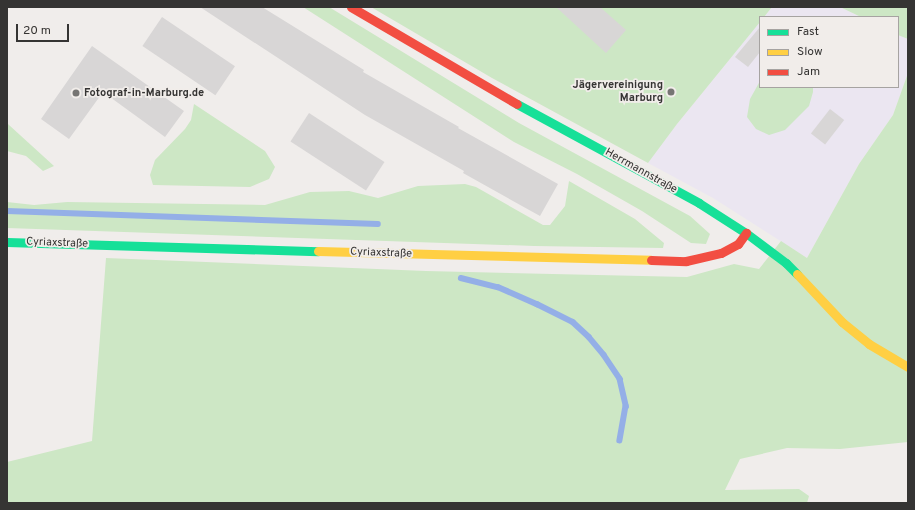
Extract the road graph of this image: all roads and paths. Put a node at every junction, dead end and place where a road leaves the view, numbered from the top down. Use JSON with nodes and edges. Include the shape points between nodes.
{"nodes":[{"id":1,"x":351,"y":7,"type":"edge"},
{"id":2,"x":746,"y":233,"type":"junction"},
{"id":3,"x":7,"y":242,"type":"edge"},
{"id":4,"x":908,"y":367,"type":"edge"}],
"edges":[{"from":1,"to":2,"type":"street","name":"Herrmannstraße","via":[[699,203]]},
{"from":2,"to":3,"type":"street","name":"Cyriaxstraße","via":[[738,244],[722,253],[686,261]]},
{"from":2,"to":4,"type":"street","name":"Herrmannstraße","via":[[786,263],[842,322],[869,344]]}]}
